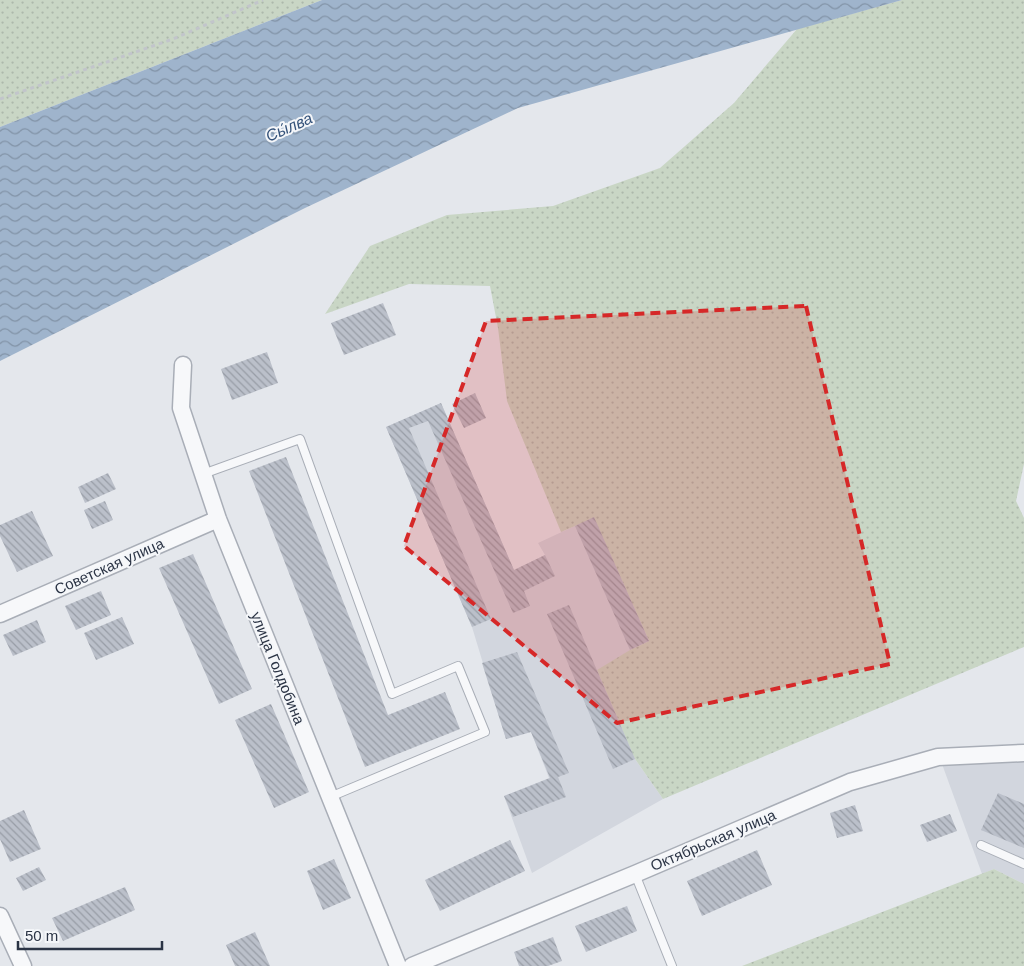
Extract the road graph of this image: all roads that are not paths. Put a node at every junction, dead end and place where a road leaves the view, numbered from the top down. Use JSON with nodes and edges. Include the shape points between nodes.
{"nodes":[{"id":1,"x":183,"y":365,"type":"dead end"},
{"id":2,"x":203,"y":474,"type":"junction"},
{"id":3,"x":218,"y":519,"type":"junction"},
{"id":4,"x":0,"y":614,"type":"edge"},
{"id":5,"x":1024,"y":753,"type":"edge"},
{"id":6,"x":330,"y":797,"type":"junction"},
{"id":7,"x":981,"y":845,"type":"dead end"},
{"id":8,"x":1024,"y":864,"type":"edge"},
{"id":9,"x":635,"y":874,"type":"junction"},
{"id":10,"x":0,"y":916,"type":"edge"},
{"id":11,"x":4,"y":934,"type":"edge"},
{"id":12,"x":23,"y":966,"type":"edge"},
{"id":13,"x":398,"y":966,"type":"edge"},
{"id":14,"x":412,"y":966,"type":"edge"},
{"id":15,"x":672,"y":966,"type":"edge"}],
"edges":[{"from":1,"to":2,"type":"street","name":"улица Голдобина","via":[[181,408]]},
{"from":2,"to":3,"type":"street","name":"улица Голдобина"},
{"from":2,"to":6,"type":"lane","via":[[300,439],[392,694],[458,666],[485,732]]},
{"from":3,"to":4,"type":"street","name":"Советская улица"},
{"from":3,"to":6,"type":"street","name":"улица Голдобина"},
{"from":5,"to":9,"type":"street","name":"Октябрьская улица","via":[[938,757],[850,782]]},
{"from":6,"to":13,"type":"street","name":"улица Голдобина"},
{"from":7,"to":8,"type":"lane"},
{"from":9,"to":14,"type":"street","name":"Октябрьская улица"},
{"from":9,"to":15,"type":"lane"},
{"from":10,"to":11,"type":"street"},
{"from":11,"to":12,"type":"street"}]}
